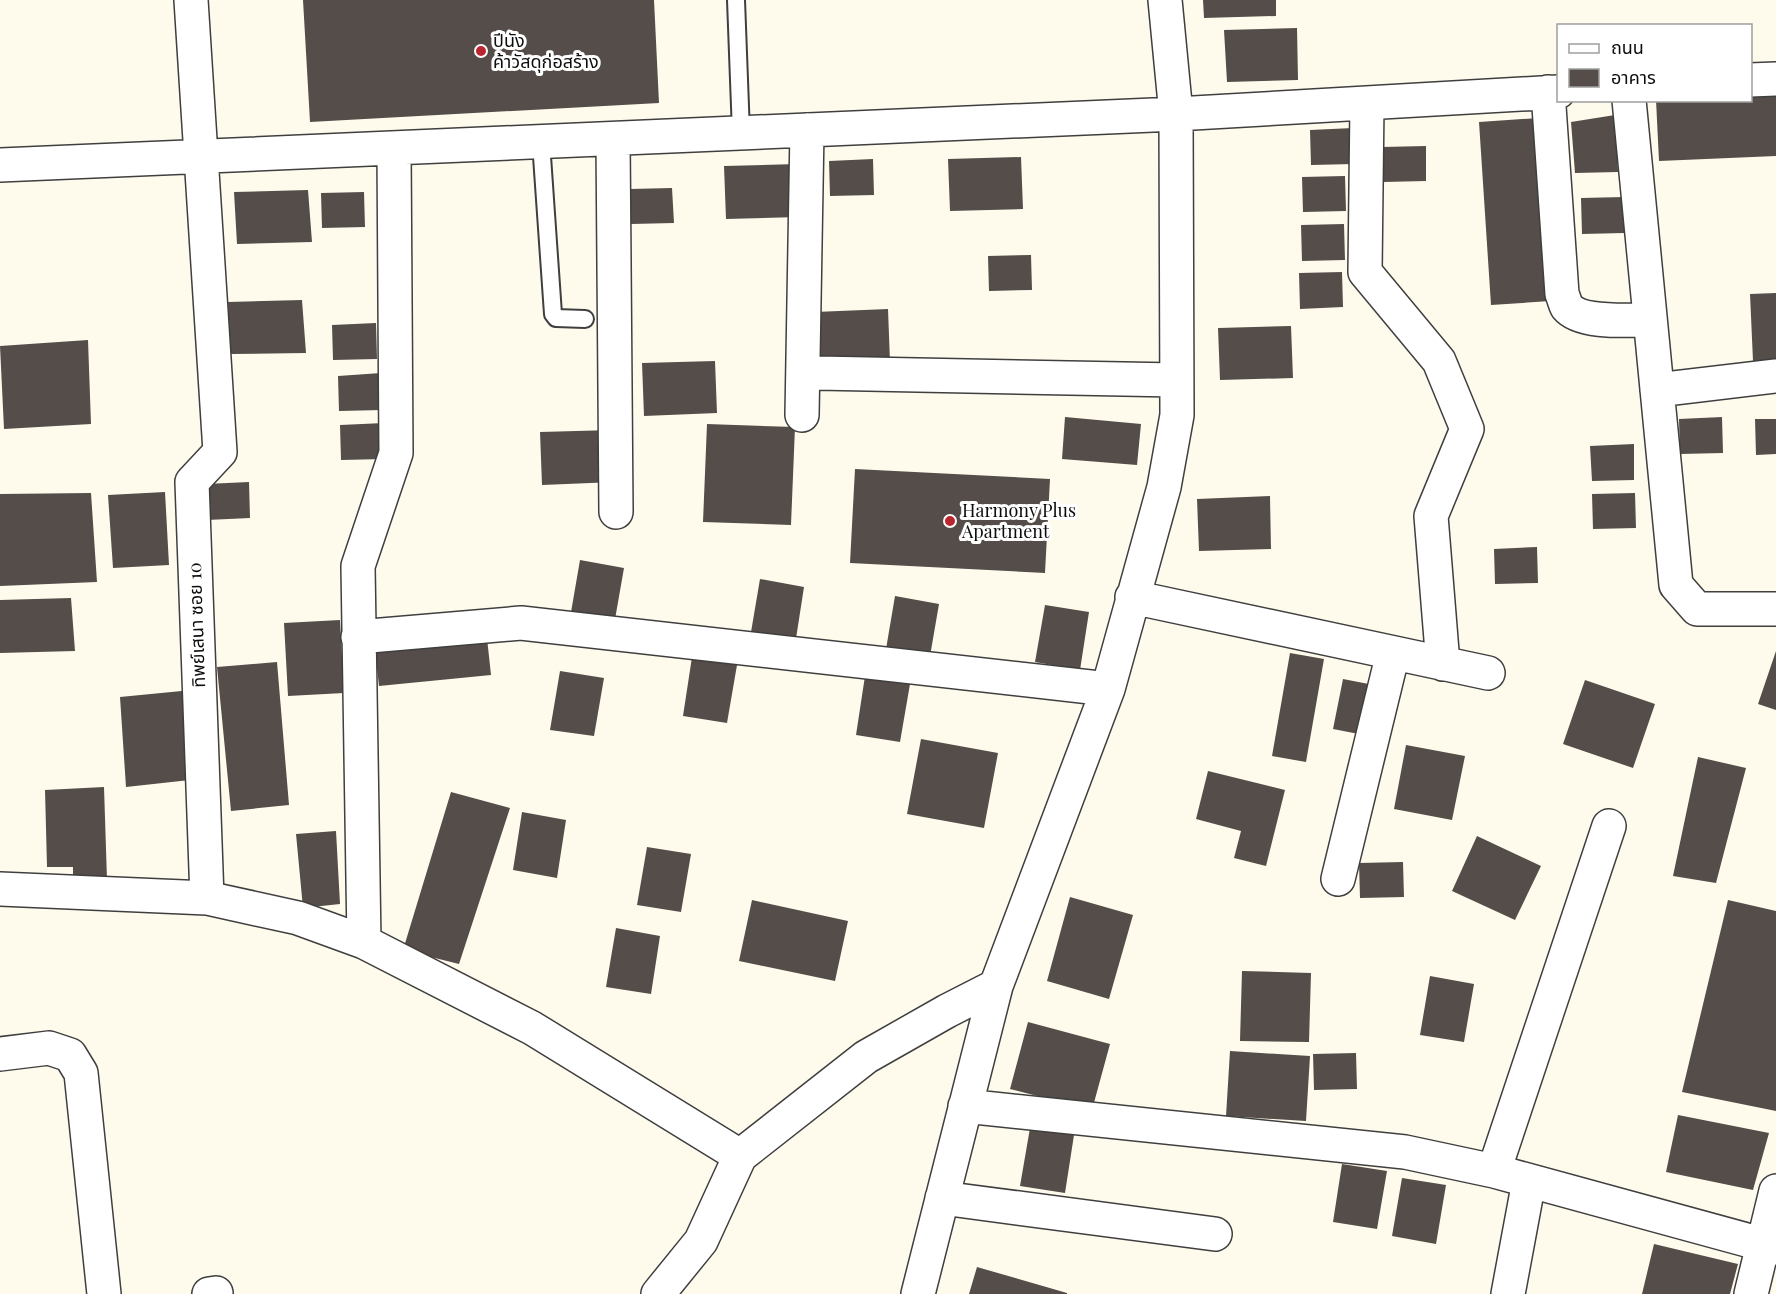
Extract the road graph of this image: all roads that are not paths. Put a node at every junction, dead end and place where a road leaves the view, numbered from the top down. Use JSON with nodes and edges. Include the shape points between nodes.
{"nodes":[{"id":1,"x":191,"y":0,"type":"edge"},
{"id":2,"x":736,"y":0,"type":"edge"},
{"id":3,"x":1165,"y":0,"type":"edge"},
{"id":4,"x":1776,"y":79,"type":"edge"},
{"id":5,"x":1752,"y":80,"type":"edge"},
{"id":6,"x":1553,"y":92,"type":"edge"},
{"id":7,"x":1629,"y":102,"type":"edge"},
{"id":8,"x":1367,"y":103,"type":"junction"},
{"id":9,"x":1176,"y":114,"type":"junction"},
{"id":10,"x":807,"y":130,"type":"junction"},
{"id":11,"x":741,"y":133,"type":"junction"},
{"id":12,"x":613,"y":139,"type":"junction"},
{"id":13,"x":541,"y":142,"type":"junction"},
{"id":14,"x":394,"y":148,"type":"junction"},
{"id":15,"x":201,"y":156,"type":"junction"},
{"id":16,"x":0,"y":165,"type":"edge"},
{"id":17,"x":585,"y":319,"type":"dead end"},
{"id":18,"x":1650,"y":320,"type":"junction"},
{"id":19,"x":817,"y":374,"type":"dead end"},
{"id":20,"x":1776,"y":376,"type":"edge"},
{"id":21,"x":1176,"y":380,"type":"junction"},
{"id":22,"x":1657,"y":390,"type":"junction"},
{"id":23,"x":802,"y":415,"type":"dead end"},
{"id":24,"x":616,"y":512,"type":"dead end"},
{"id":25,"x":1132,"y":597,"type":"junction"},
{"id":26,"x":1776,"y":609,"type":"edge"},
{"id":27,"x":358,"y":637,"type":"junction"},
{"id":28,"x":1393,"y":653,"type":"junction"},
{"id":29,"x":1443,"y":664,"type":"junction"},
{"id":30,"x":1488,"y":673,"type":"dead end"},
{"id":31,"x":1108,"y":689,"type":"junction"},
{"id":32,"x":1609,"y":826,"type":"dead end"},
{"id":33,"x":1338,"y":879,"type":"dead end"},
{"id":34,"x":0,"y":890,"type":"edge"},
{"id":35,"x":207,"y":898,"type":"junction"},
{"id":36,"x":364,"y":942,"type":"junction"},
{"id":37,"x":996,"y":986,"type":"junction"},
{"id":38,"x":0,"y":1054,"type":"edge"},
{"id":39,"x":965,"y":1106,"type":"junction"},
{"id":40,"x":740,"y":1156,"type":"junction"},
{"id":41,"x":1494,"y":1171,"type":"junction"},
{"id":42,"x":1529,"y":1181,"type":"junction"},
{"id":43,"x":1776,"y":1191,"type":"edge"},
{"id":44,"x":942,"y":1198,"type":"junction"},
{"id":45,"x":1215,"y":1234,"type":"dead end"},
{"id":46,"x":1770,"y":1246,"type":"edge"},
{"id":47,"x":104,"y":1294,"type":"edge"},
{"id":48,"x":658,"y":1294,"type":"edge"},
{"id":49,"x":918,"y":1294,"type":"edge"},
{"id":50,"x":1508,"y":1294,"type":"edge"},
{"id":51,"x":1751,"y":1294,"type":"edge"}],
"edges":[{"from":1,"to":15,"type":"street","name":"ทิพย์เสนา ซอย 10"},
{"from":2,"to":11,"type":"lane"},
{"from":3,"to":9,"type":"street"},
{"from":4,"to":5,"type":"street"},
{"from":6,"to":8,"type":"street"},
{"from":6,"to":18,"type":"street","via":[[1562,294],[1567,307],[1579,315],[1602,319]]},
{"from":7,"to":18,"type":"street"},
{"from":8,"to":9,"type":"street"},
{"from":8,"to":29,"type":"street","via":[[1365,272],[1439,361],[1467,429],[1431,516]]},
{"from":9,"to":10,"type":"street"},
{"from":9,"to":21,"type":"street"},
{"from":10,"to":11,"type":"street"},
{"from":10,"to":23,"type":"street"},
{"from":11,"to":12,"type":"street"},
{"from":12,"to":13,"type":"street"},
{"from":12,"to":24,"type":"street"},
{"from":13,"to":14,"type":"street"},
{"from":13,"to":17,"type":"lane","via":[[553,314],[556,318]]},
{"from":14,"to":15,"type":"street"},
{"from":14,"to":27,"type":"street","via":[[396,453],[358,566]]},
{"from":15,"to":16,"type":"street"},
{"from":15,"to":35,"type":"street","name":"ทิพย์เสนา ซอย 10","via":[[220,452],[192,482]]},
{"from":18,"to":22,"type":"street"},
{"from":19,"to":21,"type":"street"},
{"from":20,"to":22,"type":"street"},
{"from":21,"to":25,"type":"street","via":[[1177,415],[1164,487]]},
{"from":22,"to":26,"type":"street","via":[[1676,585],[1697,609]]},
{"from":25,"to":28,"type":"street"},
{"from":25,"to":31,"type":"street"},
{"from":27,"to":31,"type":"street","via":[[521,623]]},
{"from":27,"to":36,"type":"street"},
{"from":28,"to":29,"type":"street"},
{"from":28,"to":33,"type":"street"},
{"from":29,"to":30,"type":"street"},
{"from":31,"to":37,"type":"street"},
{"from":32,"to":41,"type":"street"},
{"from":34,"to":35,"type":"street"},
{"from":35,"to":36,"type":"street","via":[[298,918]]},
{"from":36,"to":40,"type":"street","via":[[532,1028]]},
{"from":37,"to":39,"type":"street"},
{"from":37,"to":40,"type":"street","via":[[866,1057]]},
{"from":38,"to":47,"type":"street","via":[[49,1048],[70,1055],[81,1073]]},
{"from":39,"to":41,"type":"street","via":[[1405,1152]]},
{"from":39,"to":44,"type":"street"},
{"from":40,"to":48,"type":"street","via":[[701,1240]]},
{"from":41,"to":42,"type":"street"},
{"from":42,"to":46,"type":"street"},
{"from":42,"to":50,"type":"street"},
{"from":43,"to":46,"type":"street"},
{"from":44,"to":45,"type":"street"},
{"from":44,"to":49,"type":"street"},
{"from":46,"to":51,"type":"street"}]}
